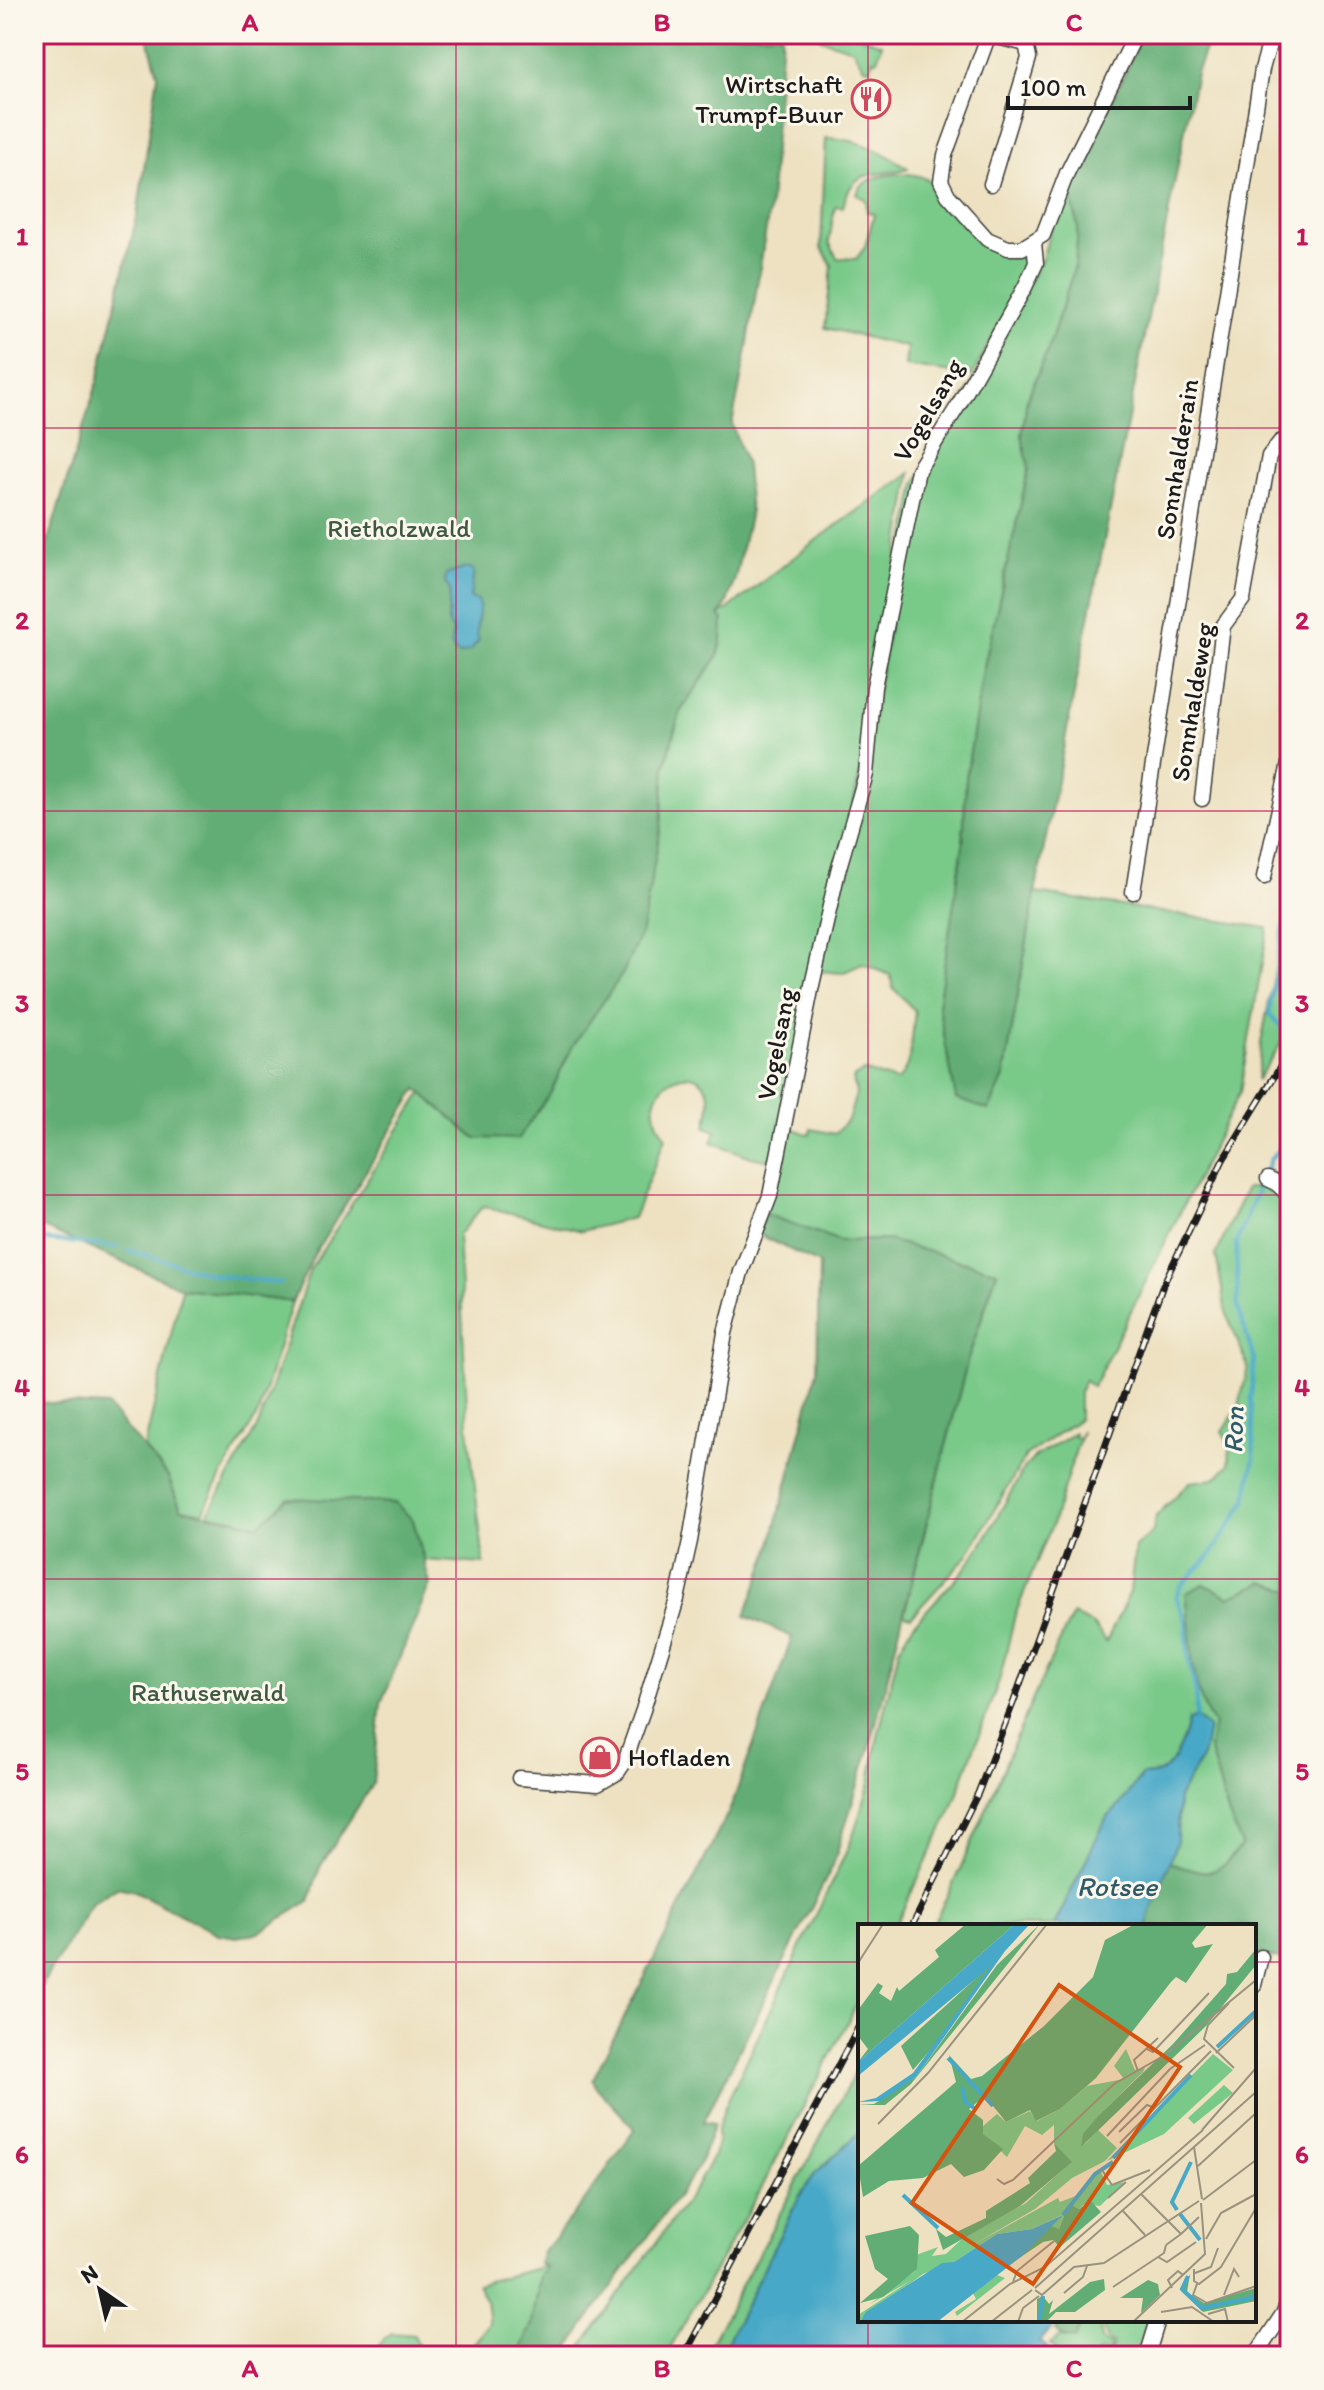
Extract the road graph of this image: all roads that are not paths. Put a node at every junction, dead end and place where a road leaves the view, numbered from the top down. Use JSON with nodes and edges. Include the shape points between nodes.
{"nodes":[{"id":1,"x":989,"y":34,"type":"edge"},
{"id":2,"x":1041,"y":34,"type":"edge"},
{"id":3,"x":1136,"y":34,"type":"edge"},
{"id":4,"x":1272,"y":34,"type":"edge"},
{"id":5,"x":1026,"y":44,"type":"junction"},
{"id":6,"x":991,"y":184,"type":"dead end"},
{"id":7,"x":1034,"y":243,"type":"junction"},
{"id":8,"x":1290,"y":438,"type":"edge"},
{"id":9,"x":1290,"y":759,"type":"edge"},
{"id":10,"x":1202,"y":799,"type":"dead end"},
{"id":11,"x":1264,"y":877,"type":"dead end"},
{"id":12,"x":1133,"y":892,"type":"dead end"},
{"id":13,"x":1268,"y":1179,"type":"dead end"},
{"id":14,"x":1290,"y":1196,"type":"edge"},
{"id":15,"x":519,"y":1778,"type":"dead end"},
{"id":16,"x":1261,"y":1957,"type":"dead end"},
{"id":17,"x":1256,"y":1977,"type":"edge"},
{"id":18,"x":1290,"y":2298,"type":"edge"},
{"id":19,"x":1157,"y":2322,"type":"edge"},
{"id":20,"x":1259,"y":2355,"type":"edge"},
{"id":21,"x":1147,"y":2356,"type":"edge"}],
"edges":[{"from":1,"to":5,"type":"street"},
{"from":1,"to":7,"type":"street","via":[[945,155],[941,181],[987,239],[1008,248]]},
{"from":2,"to":5,"type":"street"},
{"from":3,"to":7,"type":"street","name":"Vogelsang","via":[[1067,173],[1043,235]]},
{"from":4,"to":12,"type":"street","name":"Sonnhalderain","via":[[1262,69]]},
{"from":5,"to":6,"type":"street","via":[[1029,58]]},
{"from":7,"to":15,"type":"street","name":"Vogelsang","via":[[1036,263],[1025,287],[914,485],[874,687],[866,774],[828,914],[770,1196],[725,1333],[677,1599],[631,1746],[617,1773],[598,1784]]},
{"from":8,"to":10,"type":"street","name":"Sonnhaldeweg","via":[[1269,456],[1243,599],[1223,626]]},
{"from":9,"to":11,"type":"street"},
{"from":13,"to":14,"type":"street"},
{"from":16,"to":17,"type":"street"},
{"from":18,"to":20,"type":"street"},
{"from":19,"to":21,"type":"street"}]}
